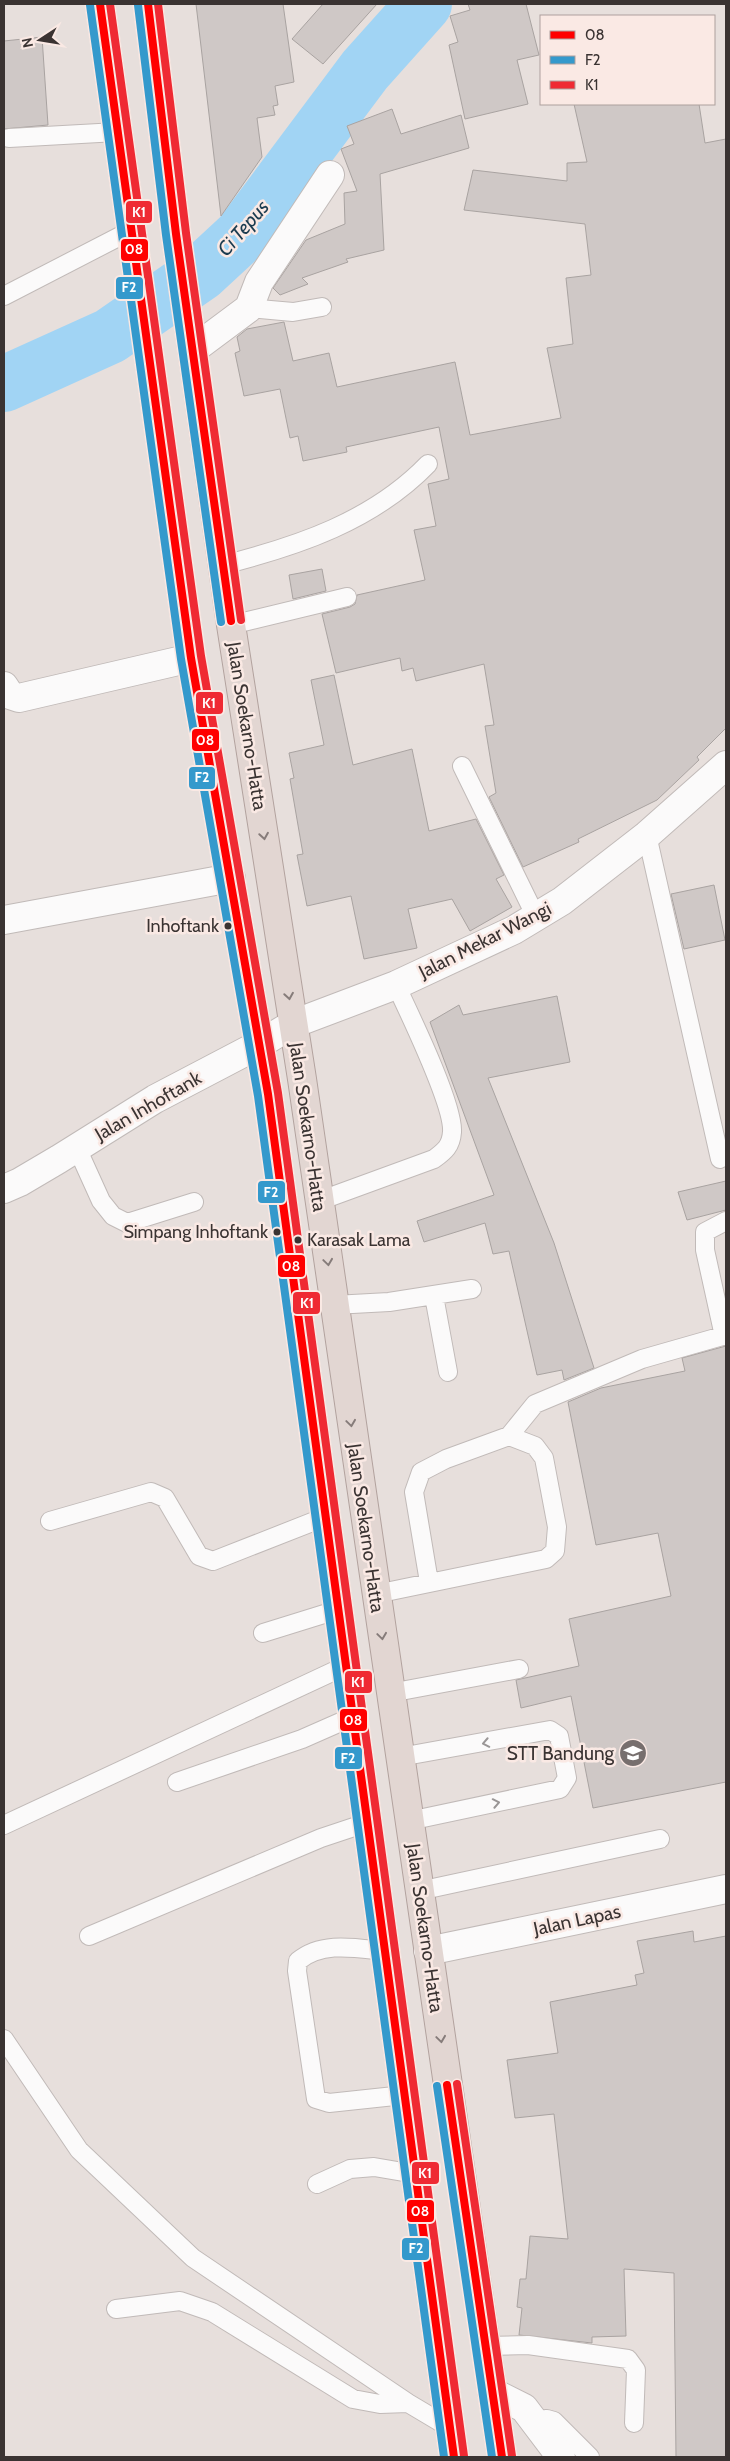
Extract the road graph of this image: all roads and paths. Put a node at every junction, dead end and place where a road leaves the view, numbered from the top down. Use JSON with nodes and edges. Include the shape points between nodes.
{"nodes":[{"id":1,"x":100,"y":4,"type":"edge"},
{"id":2,"x":148,"y":4,"type":"edge"},
{"id":3,"x":117,"y":132,"type":"junction"},
{"id":4,"x":9,"y":138,"type":"dead end"},
{"id":5,"x":330,"y":175,"type":"dead end"},
{"id":6,"x":132,"y":237,"type":"junction"},
{"id":7,"x":4,"y":296,"type":"edge"},
{"id":8,"x":322,"y":307,"type":"dead end"},
{"id":9,"x":248,"y":308,"type":"junction"},
{"id":10,"x":194,"y":349,"type":"junction"},
{"id":11,"x":428,"y":464,"type":"dead end"},
{"id":12,"x":224,"y":565,"type":"junction"},
{"id":13,"x":348,"y":597,"type":"dead end"},
{"id":14,"x":231,"y":624,"type":"junction"},
{"id":15,"x":191,"y":658,"type":"junction"},
{"id":16,"x":4,"y":686,"type":"edge"},
{"id":17,"x":726,"y":765,"type":"edge"},
{"id":18,"x":462,"y":766,"type":"dead end"},
{"id":19,"x":647,"y":835,"type":"junction"},
{"id":20,"x":231,"y":878,"type":"junction"},
{"id":21,"x":536,"y":917,"type":"junction"},
{"id":22,"x":4,"y":920,"type":"edge"},
{"id":23,"x":396,"y":985,"type":"junction"},
{"id":24,"x":293,"y":1024,"type":"junction"},
{"id":25,"x":260,"y":1044,"type":"junction"},
{"id":26,"x":77,"y":1148,"type":"junction"},
{"id":27,"x":720,"y":1159,"type":"dead end"},
{"id":28,"x":4,"y":1189,"type":"edge"},
{"id":29,"x":319,"y":1201,"type":"junction"},
{"id":30,"x":194,"y":1202,"type":"dead end"},
{"id":31,"x":726,"y":1221,"type":"edge"},
{"id":32,"x":472,"y":1289,"type":"dead end"},
{"id":33,"x":434,"y":1296,"type":"junction"},
{"id":34,"x":334,"y":1305,"type":"junction"},
{"id":35,"x":725,"y":1336,"type":"edge"},
{"id":36,"x":448,"y":1372,"type":"dead end"},
{"id":37,"x":509,"y":1436,"type":"junction"},
{"id":38,"x":325,"y":1518,"type":"junction"},
{"id":39,"x":50,"y":1521,"type":"dead end"},
{"id":40,"x":429,"y":1582,"type":"junction"},
{"id":41,"x":376,"y":1594,"type":"junction"},
{"id":42,"x":337,"y":1610,"type":"junction"},
{"id":43,"x":263,"y":1633,"type":"dead end"},
{"id":44,"x":345,"y":1666,"type":"junction"},
{"id":45,"x":519,"y":1670,"type":"dead end"},
{"id":46,"x":390,"y":1693,"type":"junction"},
{"id":47,"x":352,"y":1717,"type":"junction"},
{"id":48,"x":400,"y":1757,"type":"junction"},
{"id":49,"x":177,"y":1782,"type":"dead end"},
{"id":50,"x":409,"y":1821,"type":"junction"},
{"id":51,"x":366,"y":1823,"type":"junction"},
{"id":52,"x":4,"y":1825,"type":"edge"},
{"id":53,"x":660,"y":1839,"type":"dead end"},
{"id":54,"x":726,"y":1889,"type":"edge"},
{"id":55,"x":419,"y":1891,"type":"junction"},
{"id":56,"x":89,"y":1936,"type":"dead end"},
{"id":57,"x":384,"y":1951,"type":"junction"},
{"id":58,"x":428,"y":1951,"type":"junction"},
{"id":59,"x":4,"y":2039,"type":"edge"},
{"id":60,"x":404,"y":2095,"type":"junction"},
{"id":61,"x":415,"y":2174,"type":"junction"},
{"id":62,"x":318,"y":2184,"type":"dead end"},
{"id":63,"x":116,"y":2309,"type":"dead end"},
{"id":64,"x":485,"y":2346,"type":"junction"},
{"id":65,"x":492,"y":2392,"type":"junction"},
{"id":66,"x":408,"y":2403,"type":"junction"},
{"id":67,"x":534,"y":2421,"type":"junction"},
{"id":68,"x":449,"y":2422,"type":"junction"},
{"id":69,"x":634,"y":2423,"type":"dead end"},
{"id":70,"x":500,"y":2448,"type":"edge"},
{"id":71,"x":454,"y":2457,"type":"edge"},
{"id":72,"x":561,"y":2457,"type":"edge"},
{"id":73,"x":590,"y":2457,"type":"edge"}],
"edges":[{"from":1,"to":3,"type":"highway","name":"Jalan Soekarno-Hatta"},
{"from":2,"to":10,"type":"highway","name":"Jalan Soekarno-Hatta","via":[[176,234]]},
{"from":3,"to":4,"type":"lane"},
{"from":3,"to":6,"type":"highway","name":"Jalan Soekarno-Hatta"},
{"from":5,"to":9,"type":"street","via":[[259,282]]},
{"from":6,"to":7,"type":"lane"},
{"from":6,"to":15,"type":"highway","name":"Jalan Soekarno-Hatta"},
{"from":8,"to":9,"type":"lane","via":[[293,312]]},
{"from":9,"to":10,"type":"street"},
{"from":10,"to":12,"type":"highway","name":"Jalan Soekarno-Hatta"},
{"from":11,"to":12,"type":"lane","via":[[395,495],[330,532]]},
{"from":12,"to":14,"type":"highway","name":"Jalan Soekarno-Hatta"},
{"from":13,"to":14,"type":"lane"},
{"from":14,"to":24,"type":"highway","name":"Jalan Soekarno-Hatta","one_way":true},
{"from":15,"to":16,"type":"street","via":[[19,698],[10,695]]},
{"from":15,"to":20,"type":"highway","name":"Jalan Soekarno-Hatta"},
{"from":17,"to":19,"type":"street","name":"Jalan Mekar Wangi"},
{"from":18,"to":21,"type":"lane"},
{"from":19,"to":21,"type":"street","name":"Jalan Mekar Wangi","via":[[562,901]]},
{"from":19,"to":27,"type":"lane"},
{"from":20,"to":22,"type":"street"},
{"from":20,"to":25,"type":"highway","name":"Jalan Soekarno-Hatta"},
{"from":21,"to":23,"type":"street","name":"Jalan Mekar Wangi"},
{"from":23,"to":24,"type":"street","name":"Jalan Mekar Wangi"},
{"from":23,"to":29,"type":"lane","via":[[447,1107],[452,1130],[450,1140],[446,1150],[434,1159]]},
{"from":24,"to":25,"type":"street","name":"Jalan Inhoftank"},
{"from":24,"to":29,"type":"highway","name":"Jalan Soekarno-Hatta"},
{"from":25,"to":26,"type":"street","name":"Jalan Inhoftank","via":[[155,1100]]},
{"from":25,"to":38,"type":"highway","name":"Jalan Soekarno-Hatta"},
{"from":26,"to":28,"type":"street","name":"Jalan Inhoftank"},
{"from":26,"to":30,"type":"lane","via":[[101,1201],[113,1216],[127,1223]]},
{"from":29,"to":34,"type":"highway","name":"Jalan Soekarno-Hatta","one_way":true},
{"from":31,"to":35,"type":"lane","via":[[705,1232],[704,1250]]},
{"from":32,"to":33,"type":"lane"},
{"from":33,"to":34,"type":"lane"},
{"from":33,"to":36,"type":"lane"},
{"from":34,"to":41,"type":"highway","name":"Jalan Soekarno-Hatta","one_way":true},
{"from":35,"to":37,"type":"lane","via":[[642,1359],[535,1404]]},
{"from":37,"to":40,"type":"lane","via":[[446,1459],[421,1472],[414,1492]]},
{"from":37,"to":40,"type":"lane","via":[[535,1446],[544,1458],[556,1527],[554,1550],[546,1559]]},
{"from":38,"to":39,"type":"lane","via":[[213,1560],[200,1556],[165,1498],[151,1492]]},
{"from":38,"to":42,"type":"highway","name":"Jalan Soekarno-Hatta"},
{"from":40,"to":41,"type":"lane"},
{"from":41,"to":46,"type":"highway","name":"Jalan Soekarno-Hatta","one_way":true},
{"from":42,"to":43,"type":"lane"},
{"from":42,"to":44,"type":"highway","name":"Jalan Soekarno-Hatta"},
{"from":44,"to":47,"type":"highway","name":"Jalan Soekarno-Hatta"},
{"from":44,"to":52,"type":"lane"},
{"from":45,"to":46,"type":"lane"},
{"from":46,"to":48,"type":"highway","name":"Jalan Soekarno-Hatta"},
{"from":47,"to":49,"type":"lane","via":[[302,1739]]},
{"from":47,"to":51,"type":"highway","name":"Jalan Soekarno-Hatta"},
{"from":48,"to":50,"type":"highway","name":"Jalan Soekarno-Hatta"},
{"from":50,"to":48,"type":"lane","one_way":true,"via":[[560,1789],[567,1778],[565,1762],[559,1736],[550,1730]]},
{"from":50,"to":55,"type":"highway","name":"Jalan Soekarno-Hatta"},
{"from":51,"to":56,"type":"lane","via":[[322,1838]]},
{"from":51,"to":57,"type":"highway","name":"Jalan Soekarno-Hatta"},
{"from":53,"to":55,"type":"lane"},
{"from":54,"to":58,"type":"street","name":"Jalan Lapas"},
{"from":55,"to":58,"type":"highway","name":"Jalan Soekarno-Hatta"},
{"from":57,"to":60,"type":"highway","name":"Jalan Soekarno-Hatta"},
{"from":57,"to":60,"type":"lane","via":[[338,1946],[307,1953],[298,1961],[297,1971],[316,2099],[329,2103]]},
{"from":58,"to":64,"type":"highway","name":"Jalan Soekarno-Hatta","one_way":true},
{"from":59,"to":66,"type":"lane","via":[[79,2150],[193,2258]]},
{"from":60,"to":61,"type":"highway","name":"Jalan Soekarno-Hatta"},
{"from":61,"to":62,"type":"lane","via":[[374,2167],[350,2169]]},
{"from":61,"to":68,"type":"highway","name":"Jalan Soekarno-Hatta"},
{"from":63,"to":66,"type":"lane","via":[[180,2301],[212,2312],[353,2399],[380,2404]]},
{"from":64,"to":65,"type":"highway","name":"Jalan Soekarno-Hatta"},
{"from":64,"to":69,"type":"lane","via":[[528,2345],[628,2359],[636,2370]]},
{"from":65,"to":67,"type":"street","via":[[524,2408]]},
{"from":65,"to":70,"type":"highway","name":"Jalan Soekarno-Hatta"},
{"from":66,"to":68,"type":"lane"},
{"from":67,"to":72,"type":"street"},
{"from":67,"to":73,"type":"lane","via":[[554,2421]]},
{"from":68,"to":71,"type":"highway","name":"Jalan Soekarno-Hatta"}]}
